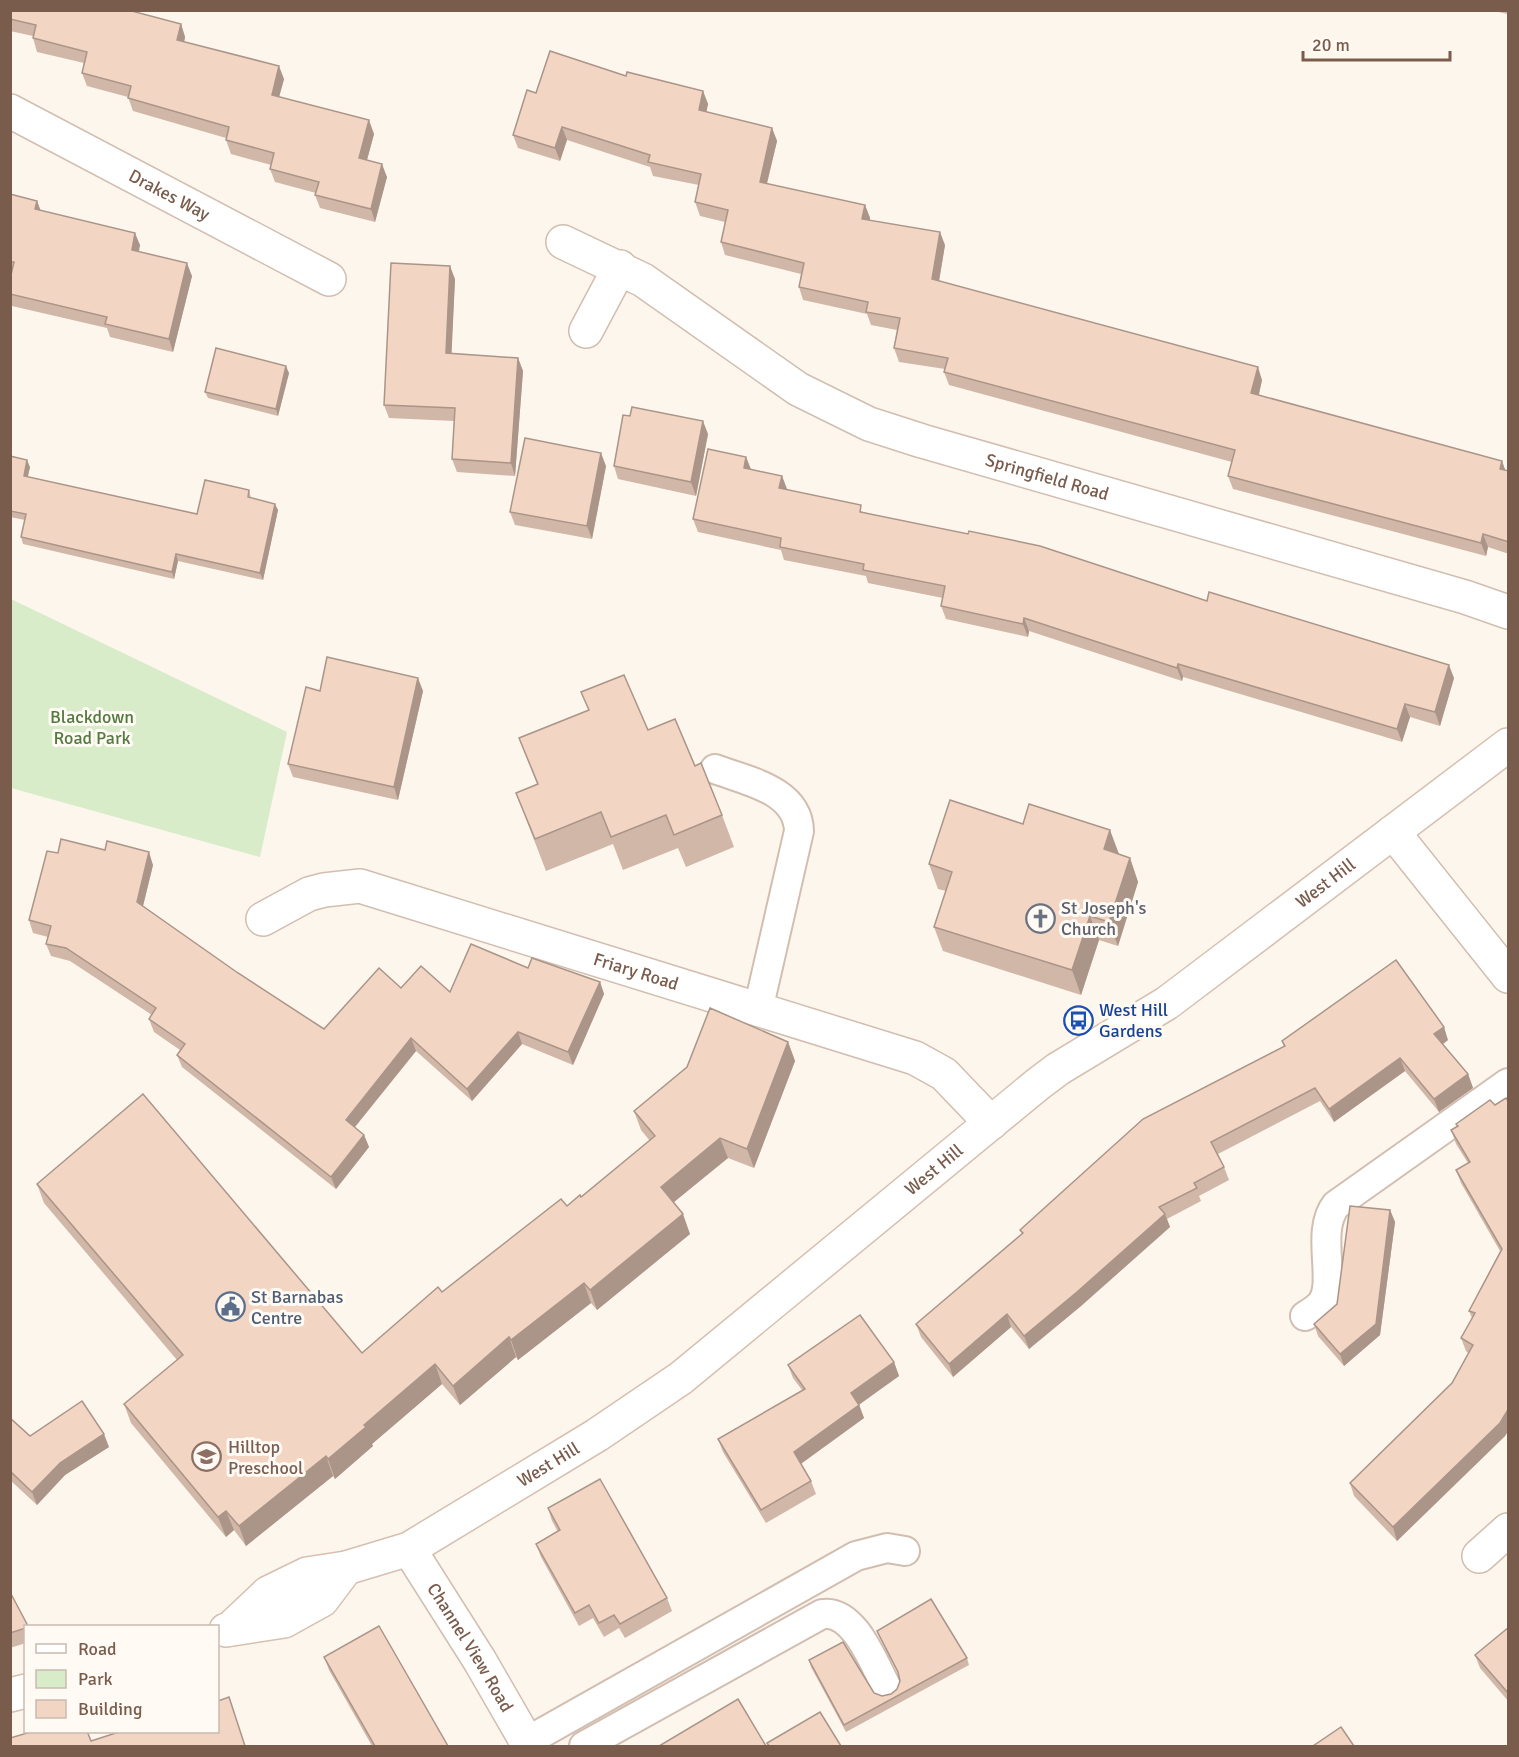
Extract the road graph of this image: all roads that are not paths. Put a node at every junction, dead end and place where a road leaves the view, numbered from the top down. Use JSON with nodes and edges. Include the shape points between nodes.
{"nodes":[{"id":1,"x":10,"y":111,"type":"edge"},
{"id":2,"x":563,"y":242,"type":"dead end"},
{"id":3,"x":620,"y":267,"type":"junction"},
{"id":4,"x":328,"y":279,"type":"dead end"},
{"id":5,"x":586,"y":331,"type":"dead end"},
{"id":6,"x":1509,"y":612,"type":"edge"},
{"id":7,"x":1509,"y":745,"type":"edge"},
{"id":8,"x":715,"y":770,"type":"dead end"},
{"id":9,"x":1393,"y":832,"type":"junction"},
{"id":10,"x":263,"y":919,"type":"dead end"},
{"id":11,"x":1509,"y":976,"type":"edge"},
{"id":12,"x":759,"y":1010,"type":"junction"},
{"id":13,"x":1509,"y":1083,"type":"edge"},
{"id":14,"x":991,"y":1123,"type":"junction"},
{"id":15,"x":1305,"y":1316,"type":"dead end"},
{"id":16,"x":1509,"y":1530,"type":"edge"},
{"id":17,"x":409,"y":1549,"type":"junction"},
{"id":18,"x":905,"y":1551,"type":"dead end"},
{"id":19,"x":1479,"y":1556,"type":"dead end"},
{"id":20,"x":224,"y":1631,"type":"edge"},
{"id":21,"x":886,"y":1686,"type":"dead end"},
{"id":22,"x":528,"y":1744,"type":"edge"},
{"id":23,"x":584,"y":1746,"type":"edge"}],
"edges":[{"from":1,"to":4,"type":"street","name":"Drakes Way"},
{"from":2,"to":3,"type":"street","name":"Springfield Road"},
{"from":3,"to":5,"type":"street"},
{"from":3,"to":6,"type":"street","name":"Springfield Road","via":[[786,382],[869,423]]},
{"from":7,"to":9,"type":"street","name":"West Hill"},
{"from":8,"to":12,"type":"lane","via":[[775,792],[794,808],[799,824]]},
{"from":9,"to":11,"type":"street"},
{"from":9,"to":14,"type":"street","name":"West Hill","via":[[1167,1003],[1058,1069]]},
{"from":10,"to":12,"type":"street","name":"Friary Road","via":[[309,894],[360,886]]},
{"from":12,"to":14,"type":"street","name":"Friary Road","via":[[915,1058],[951,1080]]},
{"from":13,"to":15,"type":"lane","via":[[1336,1205],[1326,1226],[1327,1291],[1320,1306]]},
{"from":14,"to":17,"type":"street","name":"West Hill","via":[[681,1378],[597,1436]]},
{"from":16,"to":19,"type":"street"},
{"from":17,"to":20,"type":"street","name":"West Hill","via":[[346,1568],[322,1600],[284,1621]]},
{"from":17,"to":22,"type":"street","name":"Channel View Road"},
{"from":18,"to":22,"type":"lane","via":[[887,1548],[856,1556]]},
{"from":21,"to":23,"type":"lane","via":[[852,1626],[831,1613],[822,1614]]}]}
